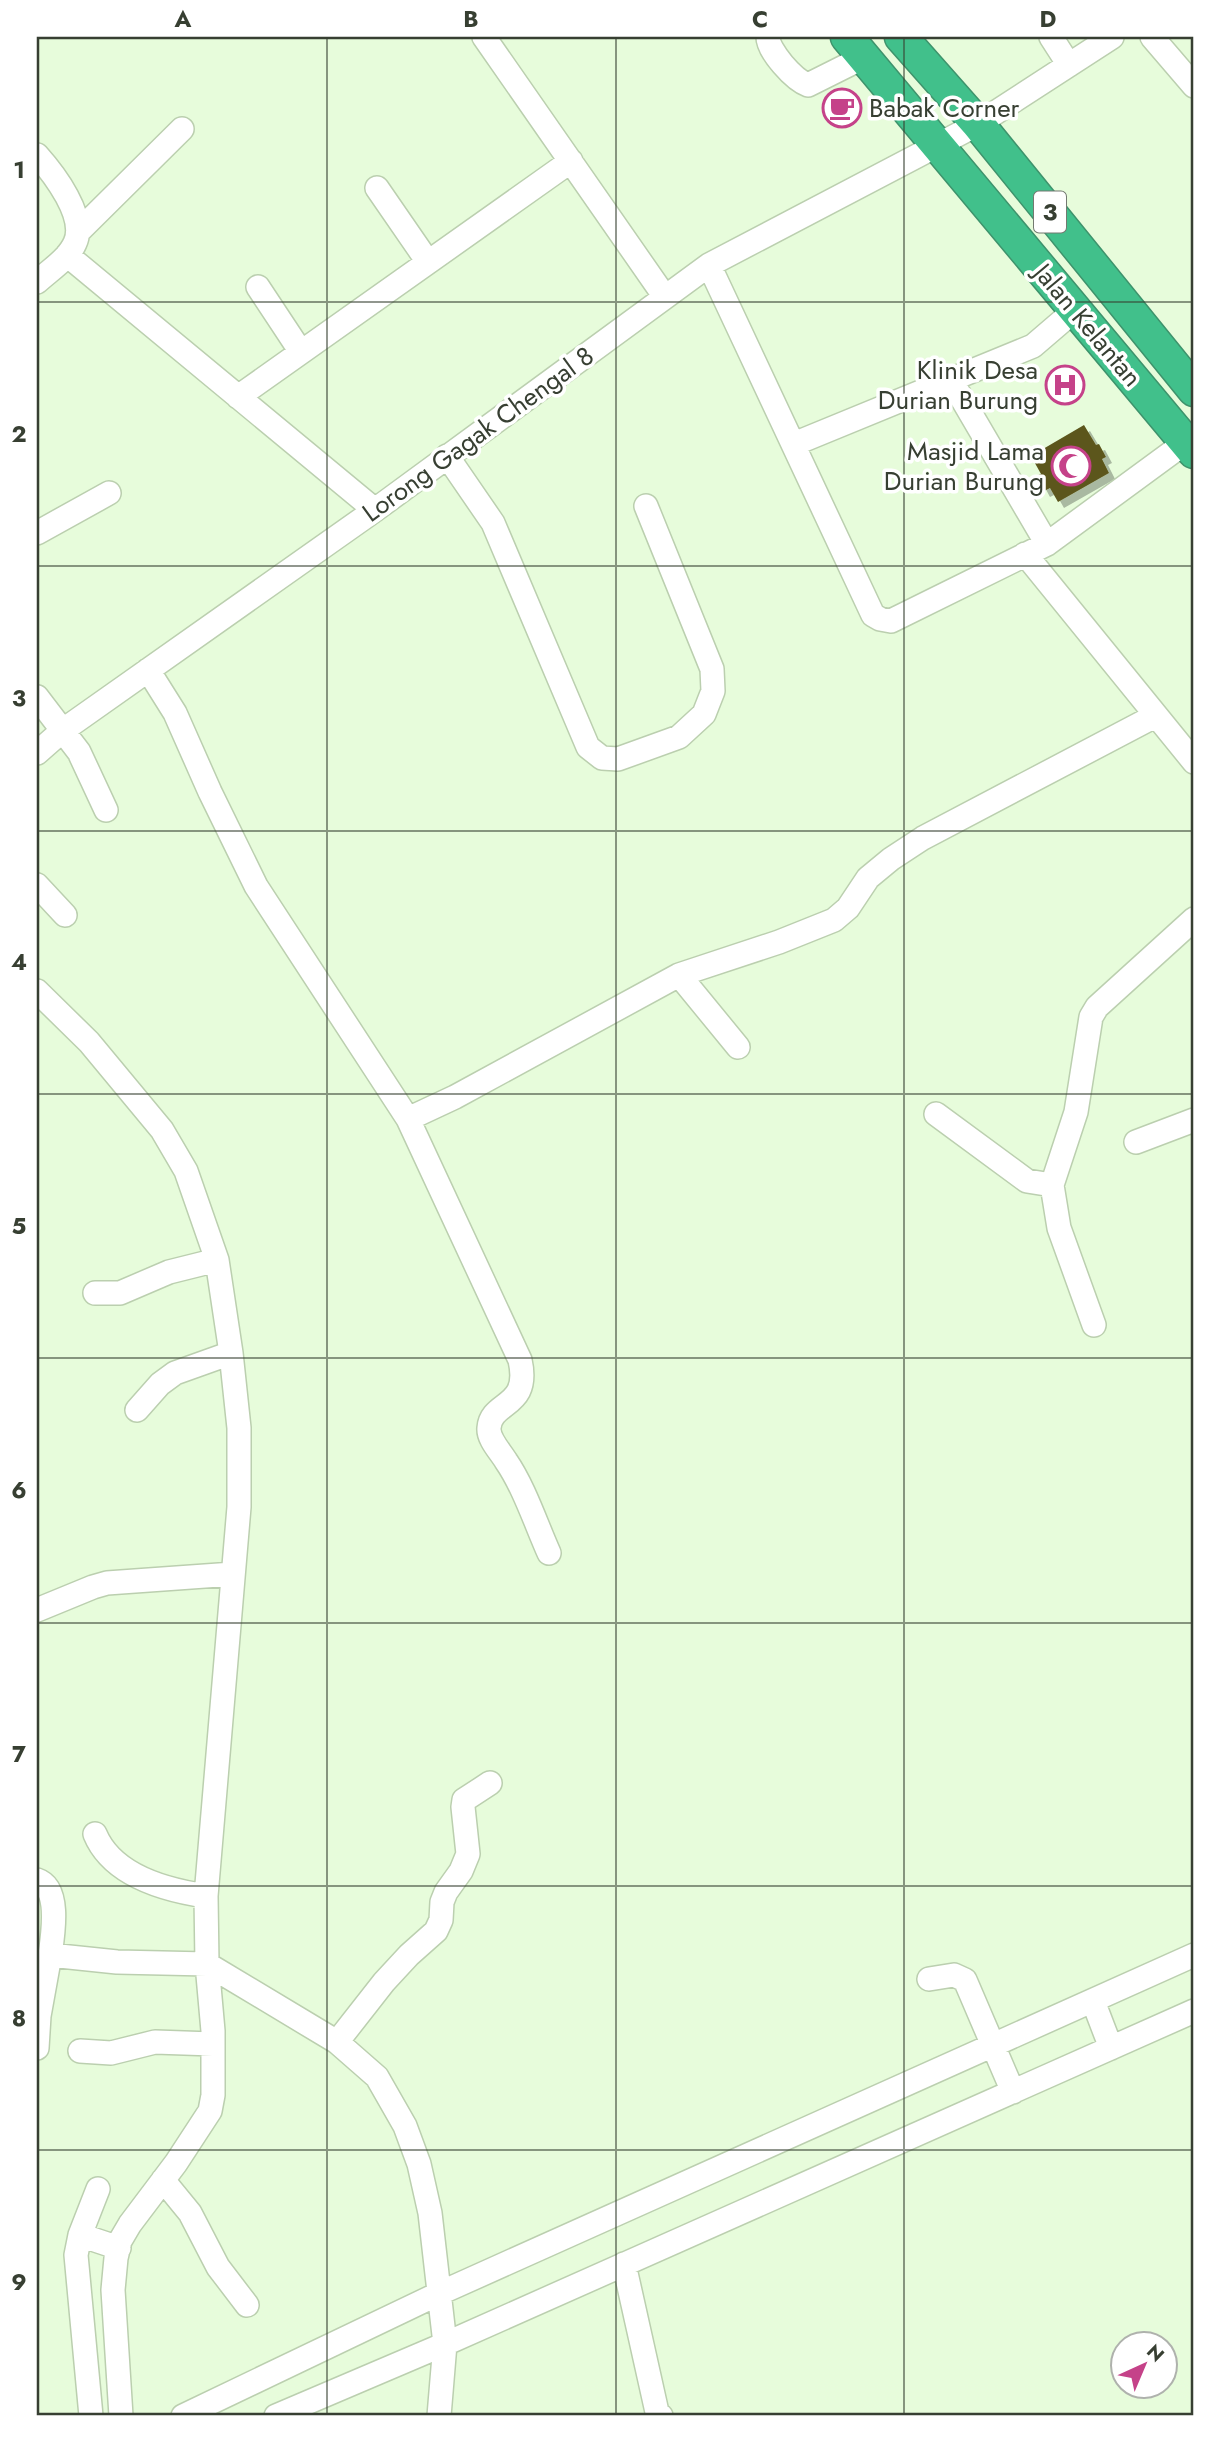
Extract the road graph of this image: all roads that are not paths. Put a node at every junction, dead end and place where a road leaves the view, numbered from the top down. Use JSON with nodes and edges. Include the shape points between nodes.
{"nodes":[{"id":1,"x":484,"y":37,"type":"edge"},
{"id":2,"x":768,"y":37,"type":"edge"},
{"id":3,"x":901,"y":37,"type":"edge"},
{"id":4,"x":1051,"y":37,"type":"edge"},
{"id":5,"x":1112,"y":37,"type":"edge"},
{"id":6,"x":1152,"y":37,"type":"edge"},
{"id":7,"x":855,"y":47,"type":"edge"},
{"id":8,"x":1069,"y":65,"type":"junction"},
{"id":9,"x":1194,"y":86,"type":"edge"},
{"id":10,"x":978,"y":124,"type":"junction"},
{"id":11,"x":182,"y":129,"type":"dead end"},
{"id":12,"x":937,"y":145,"type":"junction"},
{"id":13,"x":37,"y":156,"type":"edge"},
{"id":14,"x":570,"y":161,"type":"junction"},
{"id":15,"x":377,"y":188,"type":"dead end"},
{"id":16,"x":80,"y":230,"type":"junction"},
{"id":17,"x":67,"y":255,"type":"junction"},
{"id":18,"x":428,"y":262,"type":"junction"},
{"id":19,"x":709,"y":265,"type":"junction"},
{"id":20,"x":37,"y":282,"type":"edge"},
{"id":21,"x":258,"y":287,"type":"dead end"},
{"id":22,"x":666,"y":297,"type":"junction"},
{"id":23,"x":1075,"y":310,"type":"junction"},
{"id":24,"x":301,"y":352,"type":"junction"},
{"id":25,"x":951,"y":380,"type":"junction"},
{"id":26,"x":1194,"y":390,"type":"edge"},
{"id":27,"x":238,"y":397,"type":"junction"},
{"id":28,"x":794,"y":443,"type":"junction"},
{"id":29,"x":1190,"y":447,"type":"edge"},
{"id":30,"x":447,"y":456,"type":"junction"},
{"id":31,"x":109,"y":493,"type":"dead end"},
{"id":32,"x":646,"y":506,"type":"dead end"},
{"id":33,"x":374,"y":510,"type":"junction"},
{"id":34,"x":37,"y":533,"type":"edge"},
{"id":35,"x":1047,"y":544,"type":"junction"},
{"id":36,"x":1025,"y":555,"type":"junction"},
{"id":37,"x":148,"y":670,"type":"junction"},
{"id":38,"x":37,"y":697,"type":"edge"},
{"id":39,"x":1155,"y":716,"type":"junction"},
{"id":40,"x":62,"y":731,"type":"junction"},
{"id":41,"x":37,"y":753,"type":"edge"},
{"id":42,"x":1194,"y":762,"type":"edge"},
{"id":43,"x":106,"y":810,"type":"dead end"},
{"id":44,"x":37,"y":885,"type":"edge"},
{"id":45,"x":65,"y":915,"type":"dead end"},
{"id":46,"x":1194,"y":919,"type":"edge"},
{"id":47,"x":679,"y":975,"type":"junction"},
{"id":48,"x":37,"y":991,"type":"edge"},
{"id":49,"x":738,"y":1047,"type":"dead end"},
{"id":50,"x":936,"y":1114,"type":"dead end"},
{"id":51,"x":408,"y":1119,"type":"junction"},
{"id":52,"x":1194,"y":1120,"type":"edge"},
{"id":53,"x":1136,"y":1142,"type":"dead end"},
{"id":54,"x":1052,"y":1185,"type":"junction"},
{"id":55,"x":217,"y":1260,"type":"junction"},
{"id":56,"x":95,"y":1293,"type":"dead end"},
{"id":57,"x":1094,"y":1325,"type":"dead end"},
{"id":58,"x":231,"y":1353,"type":"junction"},
{"id":59,"x":137,"y":1410,"type":"dead end"},
{"id":60,"x":549,"y":1553,"type":"dead end"},
{"id":61,"x":233,"y":1574,"type":"junction"},
{"id":62,"x":37,"y":1610,"type":"edge"},
{"id":63,"x":490,"y":1783,"type":"dead end"},
{"id":64,"x":95,"y":1834,"type":"dead end"},
{"id":65,"x":37,"y":1880,"type":"edge"},
{"id":66,"x":205,"y":1896,"type":"junction"},
{"id":67,"x":50,"y":1955,"type":"junction"},
{"id":68,"x":1194,"y":1955,"type":"edge"},
{"id":69,"x":206,"y":1964,"type":"junction"},
{"id":70,"x":929,"y":1979,"type":"dead end"},
{"id":71,"x":1093,"y":2001,"type":"junction"},
{"id":72,"x":1194,"y":2011,"type":"edge"},
{"id":73,"x":38,"y":2016,"type":"edge"},
{"id":74,"x":337,"y":2042,"type":"junction"},
{"id":75,"x":213,"y":2044,"type":"junction"},
{"id":76,"x":994,"y":2045,"type":"junction"},
{"id":77,"x":37,"y":2048,"type":"edge"},
{"id":78,"x":1111,"y":2048,"type":"junction"},
{"id":79,"x":80,"y":2051,"type":"dead end"},
{"id":80,"x":1013,"y":2092,"type":"junction"},
{"id":81,"x":163,"y":2180,"type":"junction"},
{"id":82,"x":99,"y":2189,"type":"dead end"},
{"id":83,"x":98,"y":2241,"type":"junction"},
{"id":84,"x":624,"y":2264,"type":"junction"},
{"id":85,"x":439,"y":2297,"type":"junction"},
{"id":86,"x":247,"y":2305,"type":"dead end"},
{"id":87,"x":444,"y":2339,"type":"junction"},
{"id":88,"x":91,"y":2416,"type":"edge"},
{"id":89,"x":121,"y":2416,"type":"edge"},
{"id":90,"x":183,"y":2416,"type":"edge"},
{"id":91,"x":276,"y":2416,"type":"edge"},
{"id":92,"x":439,"y":2416,"type":"edge"},
{"id":93,"x":661,"y":2416,"type":"edge"}],
"edges":[{"from":1,"to":14,"type":"street"},
{"from":2,"to":7,"type":"street","via":[[773,53],[808,85]]},
{"from":3,"to":10,"type":"highway","name":"Jalan Kelantan","number":"3"},
{"from":4,"to":8,"type":"street"},
{"from":5,"to":8,"type":"street","name":"Lorong Gagak Chengal 8"},
{"from":6,"to":9,"type":"street"},
{"from":7,"to":12,"type":"highway","name":"Jalan Kelantan","number":"3"},
{"from":8,"to":10,"type":"street","name":"Lorong Gagak Chengal 8"},
{"from":10,"to":12,"type":"street","name":"Lorong Gagak Chengal 8"},
{"from":10,"to":26,"type":"highway","name":"Jalan Kelantan","number":"3"},
{"from":11,"to":16,"type":"street"},
{"from":12,"to":19,"type":"street","name":"Lorong Gagak Chengal 8"},
{"from":12,"to":23,"type":"highway","name":"Jalan Kelantan","number":"3"},
{"from":13,"to":16,"type":"street","via":[[55,178]]},
{"from":14,"to":18,"type":"street"},
{"from":14,"to":22,"type":"street"},
{"from":15,"to":18,"type":"street"},
{"from":16,"to":17,"type":"street"},
{"from":17,"to":20,"type":"street"},
{"from":17,"to":27,"type":"street"},
{"from":18,"to":24,"type":"street"},
{"from":19,"to":22,"type":"street","name":"Lorong Gagak Chengal 8"},
{"from":19,"to":28,"type":"street"},
{"from":21,"to":24,"type":"street"},
{"from":22,"to":30,"type":"street","name":"Lorong Gagak Chengal 8"},
{"from":23,"to":25,"type":"street","via":[[1033,346]]},
{"from":23,"to":29,"type":"highway","name":"Jalan Kelantan","number":"3"},
{"from":24,"to":27,"type":"street"},
{"from":25,"to":28,"type":"street"},
{"from":25,"to":35,"type":"street"},
{"from":27,"to":33,"type":"street"},
{"from":28,"to":36,"type":"street","via":[[873,615],[880,619],[891,621]]},
{"from":29,"to":35,"type":"street"},
{"from":30,"to":32,"type":"street","via":[[493,523],[588,747],[602,758],[618,759],[679,737],[704,714],[713,691],[712,669]]},
{"from":30,"to":33,"type":"street","name":"Lorong Gagak Chengal 8"},
{"from":31,"to":34,"type":"street"},
{"from":33,"to":37,"type":"street","name":"Lorong Gagak Chengal 8"},
{"from":35,"to":36,"type":"street"},
{"from":36,"to":39,"type":"street"},
{"from":37,"to":40,"type":"street","name":"Lorong Gagak Chengal 8"},
{"from":37,"to":51,"type":"street","via":[[175,713],[256,886]]},
{"from":38,"to":40,"type":"street"},
{"from":39,"to":42,"type":"street"},
{"from":39,"to":47,"type":"street","via":[[923,838],[869,878],[834,920]]},
{"from":40,"to":41,"type":"street","name":"Lorong Gagak Chengal 8"},
{"from":40,"to":43,"type":"street","via":[[85,762]]},
{"from":44,"to":45,"type":"street"},
{"from":46,"to":54,"type":"street","via":[[1090,1017],[1076,1112]]},
{"from":47,"to":49,"type":"street"},
{"from":47,"to":51,"type":"street"},
{"from":48,"to":55,"type":"street","via":[[89,1042],[162,1130],[186,1171]]},
{"from":50,"to":54,"type":"street","via":[[1027,1181]]},
{"from":51,"to":60,"type":"street","via":[[520,1360],[524,1377],[519,1392],[493,1417],[489,1428]]},
{"from":52,"to":53,"type":"street"},
{"from":54,"to":57,"type":"street","via":[[1059,1228]]},
{"from":55,"to":56,"type":"street","via":[[169,1272],[120,1293]]},
{"from":55,"to":58,"type":"street"},
{"from":58,"to":59,"type":"street","via":[[176,1373]]},
{"from":58,"to":61,"type":"street","via":[[239,1428]]},
{"from":61,"to":62,"type":"street","via":[[107,1584]]},
{"from":61,"to":66,"type":"street"},
{"from":63,"to":74,"type":"street","via":[[464,1800],[468,1854],[446,1892],[436,1931],[384,1982]]},
{"from":64,"to":66,"type":"street","via":[[101,1849],[121,1866],[167,1887]]},
{"from":65,"to":67,"type":"street","via":[[52,1893]]},
{"from":66,"to":69,"type":"street"},
{"from":67,"to":69,"type":"street"},
{"from":67,"to":73,"type":"street"},
{"from":68,"to":71,"type":"street"},
{"from":69,"to":74,"type":"street"},
{"from":69,"to":75,"type":"street"},
{"from":70,"to":76,"type":"street","via":[[954,1975],[965,1980]]},
{"from":71,"to":76,"type":"street"},
{"from":71,"to":78,"type":"street"},
{"from":72,"to":78,"type":"street"},
{"from":73,"to":77,"type":"street"},
{"from":74,"to":85,"type":"street","via":[[377,2077],[405,2126],[430,2213]]},
{"from":75,"to":79,"type":"street","via":[[155,2042],[111,2053]]},
{"from":75,"to":81,"type":"street","via":[[209,2111]]},
{"from":76,"to":80,"type":"street"},
{"from":76,"to":85,"type":"street"},
{"from":78,"to":80,"type":"street"},
{"from":80,"to":84,"type":"street"},
{"from":81,"to":83,"type":"street","via":[[130,2224]]},
{"from":81,"to":86,"type":"street","via":[[190,2213],[218,2267]]},
{"from":82,"to":83,"type":"street"},
{"from":83,"to":88,"type":"street","via":[[76,2255]]},
{"from":83,"to":89,"type":"street","via":[[114,2268]]},
{"from":84,"to":87,"type":"street"},
{"from":84,"to":93,"type":"street"},
{"from":85,"to":87,"type":"street"},
{"from":85,"to":90,"type":"street"},
{"from":87,"to":91,"type":"street"},
{"from":87,"to":92,"type":"street"}]}
